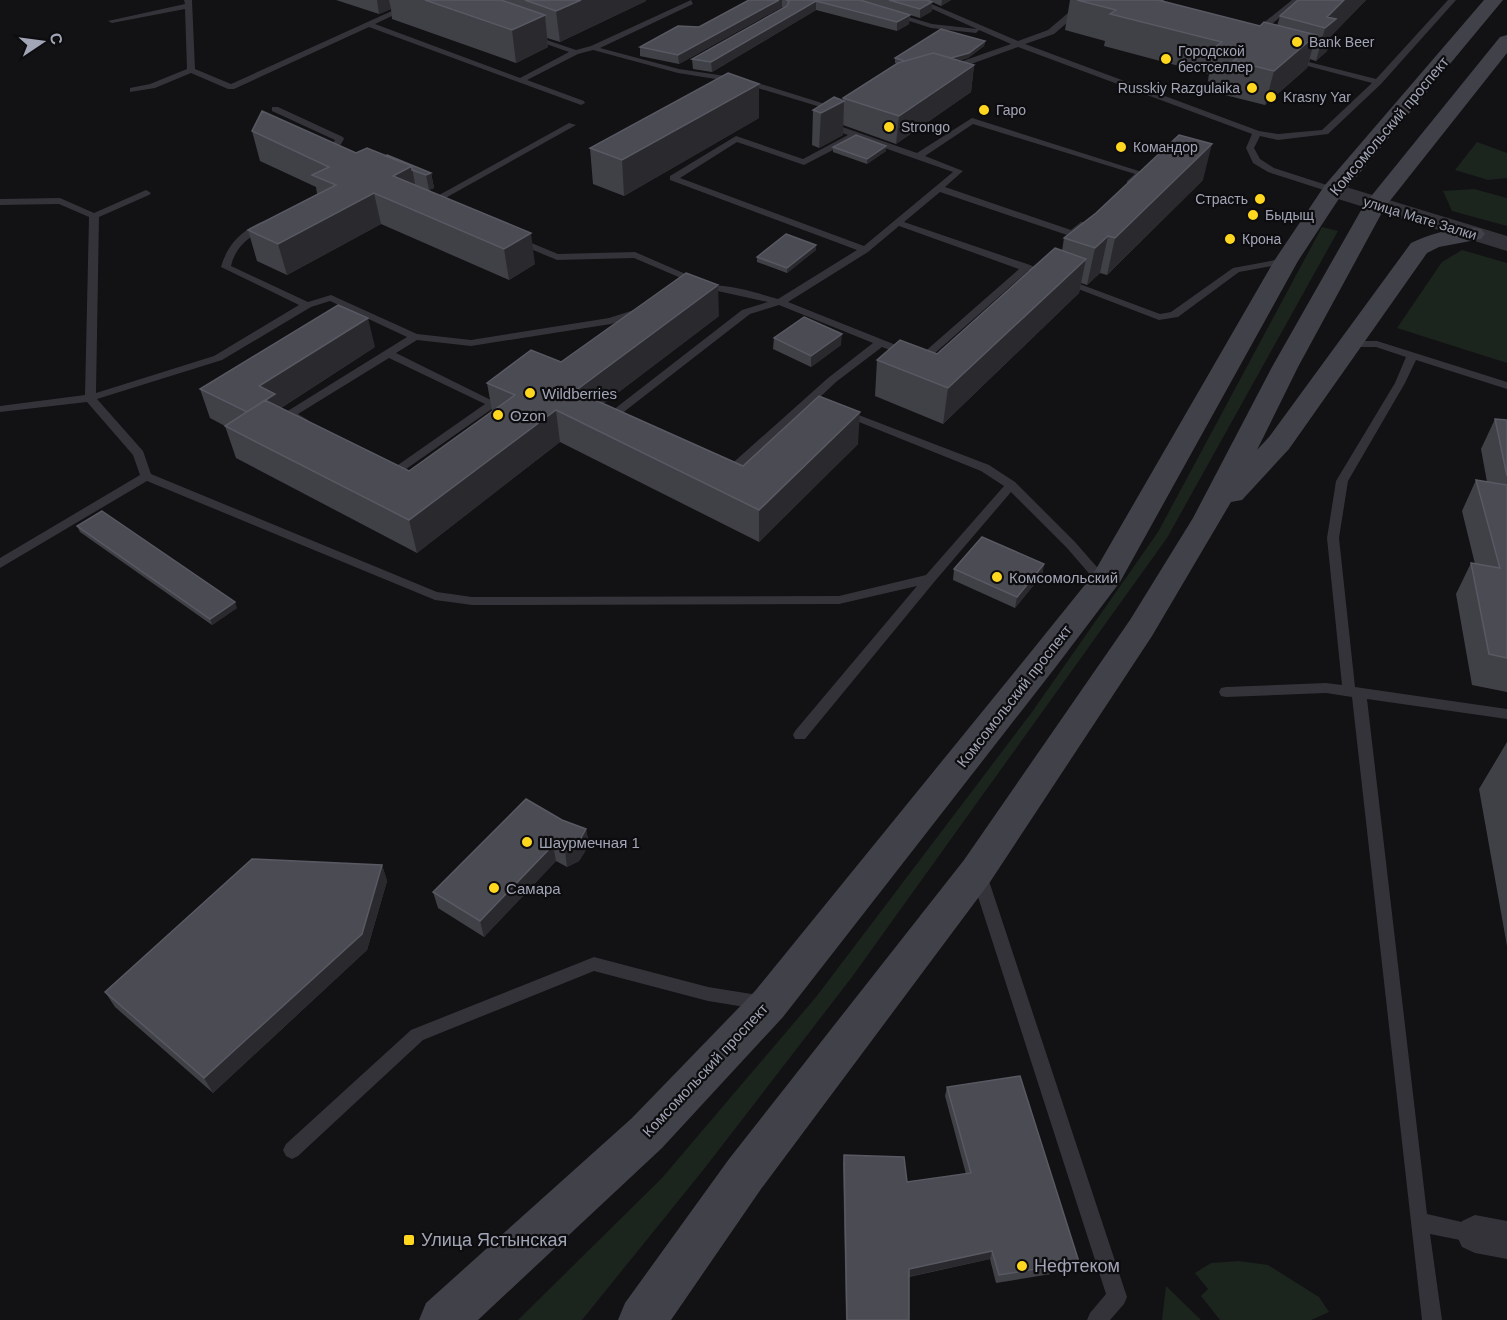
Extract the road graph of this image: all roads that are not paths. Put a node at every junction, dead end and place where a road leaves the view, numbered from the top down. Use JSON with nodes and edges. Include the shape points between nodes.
{"nodes":[{"id":1,"x":422,"y":0,"type":"edge"},
{"id":2,"x":916,"y":0,"type":"edge"},
{"id":3,"x":1076,"y":0,"type":"edge"},
{"id":4,"x":1296,"y":0,"type":"edge"},
{"id":5,"x":1452,"y":0,"type":"edge"},
{"id":6,"x":1494,"y":0,"type":"edge"},
{"id":7,"x":690,"y":2,"type":"dead end"},
{"id":8,"x":187,"y":3,"type":"edge"},
{"id":9,"x":886,"y":13,"type":"edge"},
{"id":10,"x":112,"y":21,"type":"dead end"},
{"id":11,"x":369,"y":24,"type":"junction"},
{"id":12,"x":521,"y":33,"type":"edge"},
{"id":13,"x":993,"y":33,"type":"junction"},
{"id":14,"x":1250,"y":38,"type":"edge"},
{"id":15,"x":1507,"y":41,"type":"edge"},
{"id":16,"x":1016,"y":43,"type":"junction"},
{"id":17,"x":593,"y":48,"type":"junction"},
{"id":18,"x":575,"y":52,"type":"junction"},
{"id":19,"x":1287,"y":58,"type":"edge"},
{"id":20,"x":688,"y":66,"type":"edge"},
{"id":21,"x":191,"y":70,"type":"junction"},
{"id":22,"x":678,"y":71,"type":"junction"},
{"id":23,"x":938,"y":72,"type":"edge"},
{"id":24,"x":520,"y":81,"type":"junction"},
{"id":25,"x":1378,"y":82,"type":"junction"},
{"id":26,"x":133,"y":90,"type":"dead end"},
{"id":27,"x":581,"y":103,"type":"dead end"},
{"id":28,"x":275,"y":109,"type":"dead end"},
{"id":29,"x":572,"y":125,"type":"dead end"},
{"id":30,"x":1257,"y":133,"type":"junction"},
{"id":31,"x":855,"y":135,"type":"junction"},
{"id":32,"x":919,"y":156,"type":"junction"},
{"id":33,"x":341,"y":159,"type":"edge"},
{"id":34,"x":1124,"y":188,"type":"edge"},
{"id":35,"x":941,"y":189,"type":"junction"},
{"id":36,"x":1333,"y":190,"type":"junction"},
{"id":37,"x":146,"y":193,"type":"dead end"},
{"id":38,"x":426,"y":195,"type":"edge"},
{"id":39,"x":437,"y":199,"type":"junction"},
{"id":40,"x":0,"y":202,"type":"edge"},
{"id":41,"x":1376,"y":205,"type":"junction"},
{"id":42,"x":445,"y":210,"type":"edge"},
{"id":43,"x":94,"y":216,"type":"junction"},
{"id":44,"x":276,"y":216,"type":"edge"},
{"id":45,"x":1090,"y":219,"type":"edge"},
{"id":46,"x":899,"y":223,"type":"junction"},
{"id":47,"x":1473,"y":234,"type":"junction"},
{"id":48,"x":506,"y":236,"type":"edge"},
{"id":49,"x":1507,"y":244,"type":"edge"},
{"id":50,"x":866,"y":250,"type":"junction"},
{"id":51,"x":1286,"y":261,"type":"junction"},
{"id":52,"x":1027,"y":267,"type":"junction"},
{"id":53,"x":1049,"y":275,"type":"edge"},
{"id":54,"x":1060,"y":280,"type":"edge"},
{"id":55,"x":712,"y":287,"type":"junction"},
{"id":56,"x":689,"y":295,"type":"edge"},
{"id":57,"x":780,"y":302,"type":"junction"},
{"id":58,"x":308,"y":305,"type":"junction"},
{"id":59,"x":656,"y":306,"type":"edge"},
{"id":60,"x":415,"y":337,"type":"junction"},
{"id":61,"x":880,"y":343,"type":"junction"},
{"id":62,"x":1351,"y":344,"type":"junction"},
{"id":63,"x":389,"y":354,"type":"junction"},
{"id":64,"x":1412,"y":356,"type":"junction"},
{"id":65,"x":1507,"y":386,"type":"edge"},
{"id":66,"x":90,"y":398,"type":"junction"},
{"id":67,"x":812,"y":399,"type":"junction"},
{"id":68,"x":0,"y":409,"type":"edge"},
{"id":69,"x":620,"y":425,"type":"edge"},
{"id":70,"x":320,"y":430,"type":"edge"},
{"id":71,"x":379,"y":460,"type":"edge"},
{"id":72,"x":717,"y":468,"type":"edge"},
{"id":73,"x":146,"y":476,"type":"junction"},
{"id":74,"x":1011,"y":485,"type":"junction"},
{"id":75,"x":1208,"y":518,"type":"junction"},
{"id":76,"x":0,"y":564,"type":"edge"},
{"id":77,"x":930,"y":578,"type":"junction"},
{"id":78,"x":1104,"y":582,"type":"junction"},
{"id":79,"x":1226,"y":692,"type":"dead end"},
{"id":80,"x":1354,"y":692,"type":"junction"},
{"id":81,"x":1507,"y":714,"type":"edge"},
{"id":82,"x":800,"y":735,"type":"dead end"},
{"id":83,"x":977,"y":872,"type":"junction"},
{"id":84,"x":769,"y":1004,"type":"junction"},
{"id":85,"x":292,"y":1150,"type":"dead end"},
{"id":86,"x":1419,"y":1222,"type":"junction"},
{"id":87,"x":1491,"y":1237,"type":"edge"},
{"id":88,"x":443,"y":1320,"type":"edge"},
{"id":89,"x":642,"y":1320,"type":"edge"},
{"id":90,"x":1096,"y":1320,"type":"edge"},
{"id":91,"x":1432,"y":1320,"type":"edge"}],
"edges":[{"from":1,"to":11,"type":"lane"},
{"from":2,"to":13,"type":"lane"},
{"from":3,"to":16,"type":"lane","via":[[1078,9],[1052,32]]},
{"from":4,"to":14,"type":"lane"},
{"from":5,"to":25,"type":"lane"},
{"from":6,"to":36,"type":"main road","name":"Комсомольский проспект"},
{"from":7,"to":17,"type":"lane"},
{"from":8,"to":10,"type":"lane"},
{"from":8,"to":21,"type":"lane"},
{"from":9,"to":13,"type":"lane","via":[[931,26]]},
{"from":11,"to":21,"type":"lane","via":[[231,87]]},
{"from":11,"to":24,"type":"lane"},
{"from":12,"to":18,"type":"lane"},
{"from":13,"to":16,"type":"lane"},
{"from":15,"to":41,"type":"main road"},
{"from":16,"to":23,"type":"lane"},
{"from":16,"to":30,"type":"lane"},
{"from":17,"to":18,"type":"lane"},
{"from":17,"to":22,"type":"lane"},
{"from":18,"to":24,"type":"lane"},
{"from":19,"to":25,"type":"lane"},
{"from":20,"to":22,"type":"lane"},
{"from":21,"to":26,"type":"lane"},
{"from":22,"to":31,"type":"lane","via":[[742,81],[845,112],[825,124]]},
{"from":24,"to":27,"type":"lane"},
{"from":25,"to":30,"type":"lane","via":[[1324,132],[1278,137]]},
{"from":28,"to":33,"type":"lane","via":[[340,139],[330,154]]},
{"from":29,"to":39,"type":"lane"},
{"from":30,"to":36,"type":"lane","via":[[1250,148],[1256,161],[1271,170]]},
{"from":31,"to":32,"type":"lane"},
{"from":31,"to":50,"type":"lane","via":[[804,162],[736,139],[673,178]]},
{"from":32,"to":34,"type":"lane","via":[[972,121],[1141,173]]},
{"from":32,"to":35,"type":"lane","via":[[959,171]]},
{"from":35,"to":45,"type":"lane","via":[[1073,234]]},
{"from":35,"to":46,"type":"lane"},
{"from":36,"to":41,"type":"street","name":"улица Мате Залки"},
{"from":36,"to":51,"type":"main road","name":"Комсомольский проспект"},
{"from":37,"to":43,"type":"lane"},
{"from":38,"to":39,"type":"lane"},
{"from":39,"to":42,"type":"lane"},
{"from":40,"to":43,"type":"lane","via":[[60,201]]},
{"from":41,"to":47,"type":"street","name":"улица Мате Залки"},
{"from":41,"to":75,"type":"main road","via":[[1285,367]]},
{"from":43,"to":66,"type":"lane"},
{"from":44,"to":58,"type":"lane","via":[[230,250],[226,267]]},
{"from":46,"to":50,"type":"lane"},
{"from":46,"to":52,"type":"lane"},
{"from":47,"to":49,"type":"street","name":"улица Мате Залки"},
{"from":47,"to":62,"type":"main road","via":[[1432,241],[1419,248]]},
{"from":48,"to":55,"type":"lane","via":[[557,257],[635,255]]},
{"from":50,"to":57,"type":"lane"},
{"from":51,"to":54,"type":"lane","via":[[1236,270],[1174,315],[1159,317]]},
{"from":51,"to":78,"type":"main road","name":"Комсомольский проспект"},
{"from":52,"to":53,"type":"lane"},
{"from":52,"to":61,"type":"lane","via":[[921,359]]},
{"from":55,"to":56,"type":"lane"},
{"from":55,"to":57,"type":"lane"},
{"from":57,"to":61,"type":"lane"},
{"from":57,"to":69,"type":"lane","via":[[746,312],[609,420]]},
{"from":58,"to":60,"type":"lane","via":[[330,298]]},
{"from":58,"to":66,"type":"lane","via":[[218,357]]},
{"from":59,"to":60,"type":"lane","via":[[611,321],[471,343]]},
{"from":60,"to":63,"type":"lane"},
{"from":61,"to":67,"type":"lane"},
{"from":62,"to":64,"type":"lane","via":[[1377,344]]},
{"from":62,"to":75,"type":"main road","via":[[1279,443]]},
{"from":63,"to":70,"type":"lane","via":[[290,414]]},
{"from":63,"to":71,"type":"lane","via":[[493,404],[399,470]]},
{"from":64,"to":65,"type":"lane"},
{"from":64,"to":80,"type":"lane","via":[[1342,481],[1333,538]]},
{"from":66,"to":68,"type":"lane"},
{"from":66,"to":73,"type":"lane","via":[[139,454]]},
{"from":67,"to":72,"type":"lane","via":[[728,473]]},
{"from":67,"to":74,"type":"lane","via":[[985,468]]},
{"from":73,"to":76,"type":"lane"},
{"from":73,"to":77,"type":"lane","via":[[435,596],[472,601],[839,600]]},
{"from":74,"to":77,"type":"lane"},
{"from":74,"to":78,"type":"lane"},
{"from":75,"to":83,"type":"main road","via":[[1141,628]]},
{"from":77,"to":82,"type":"lane"},
{"from":78,"to":84,"type":"main road","name":"Комсомольский проспект"},
{"from":79,"to":80,"type":"lane","via":[[1326,688]]},
{"from":80,"to":81,"type":"lane"},
{"from":80,"to":86,"type":"lane"},
{"from":83,"to":89,"type":"main road","via":[[745,1174]]},
{"from":83,"to":90,"type":"lane","via":[[1117,1297]]},
{"from":84,"to":85,"type":"lane","via":[[708,994],[594,964],[417,1035]]},
{"from":84,"to":88,"type":"main road","name":"Комсомольский проспект","via":[[647,1133]]},
{"from":86,"to":87,"type":"lane"},
{"from":86,"to":91,"type":"lane"}]}
